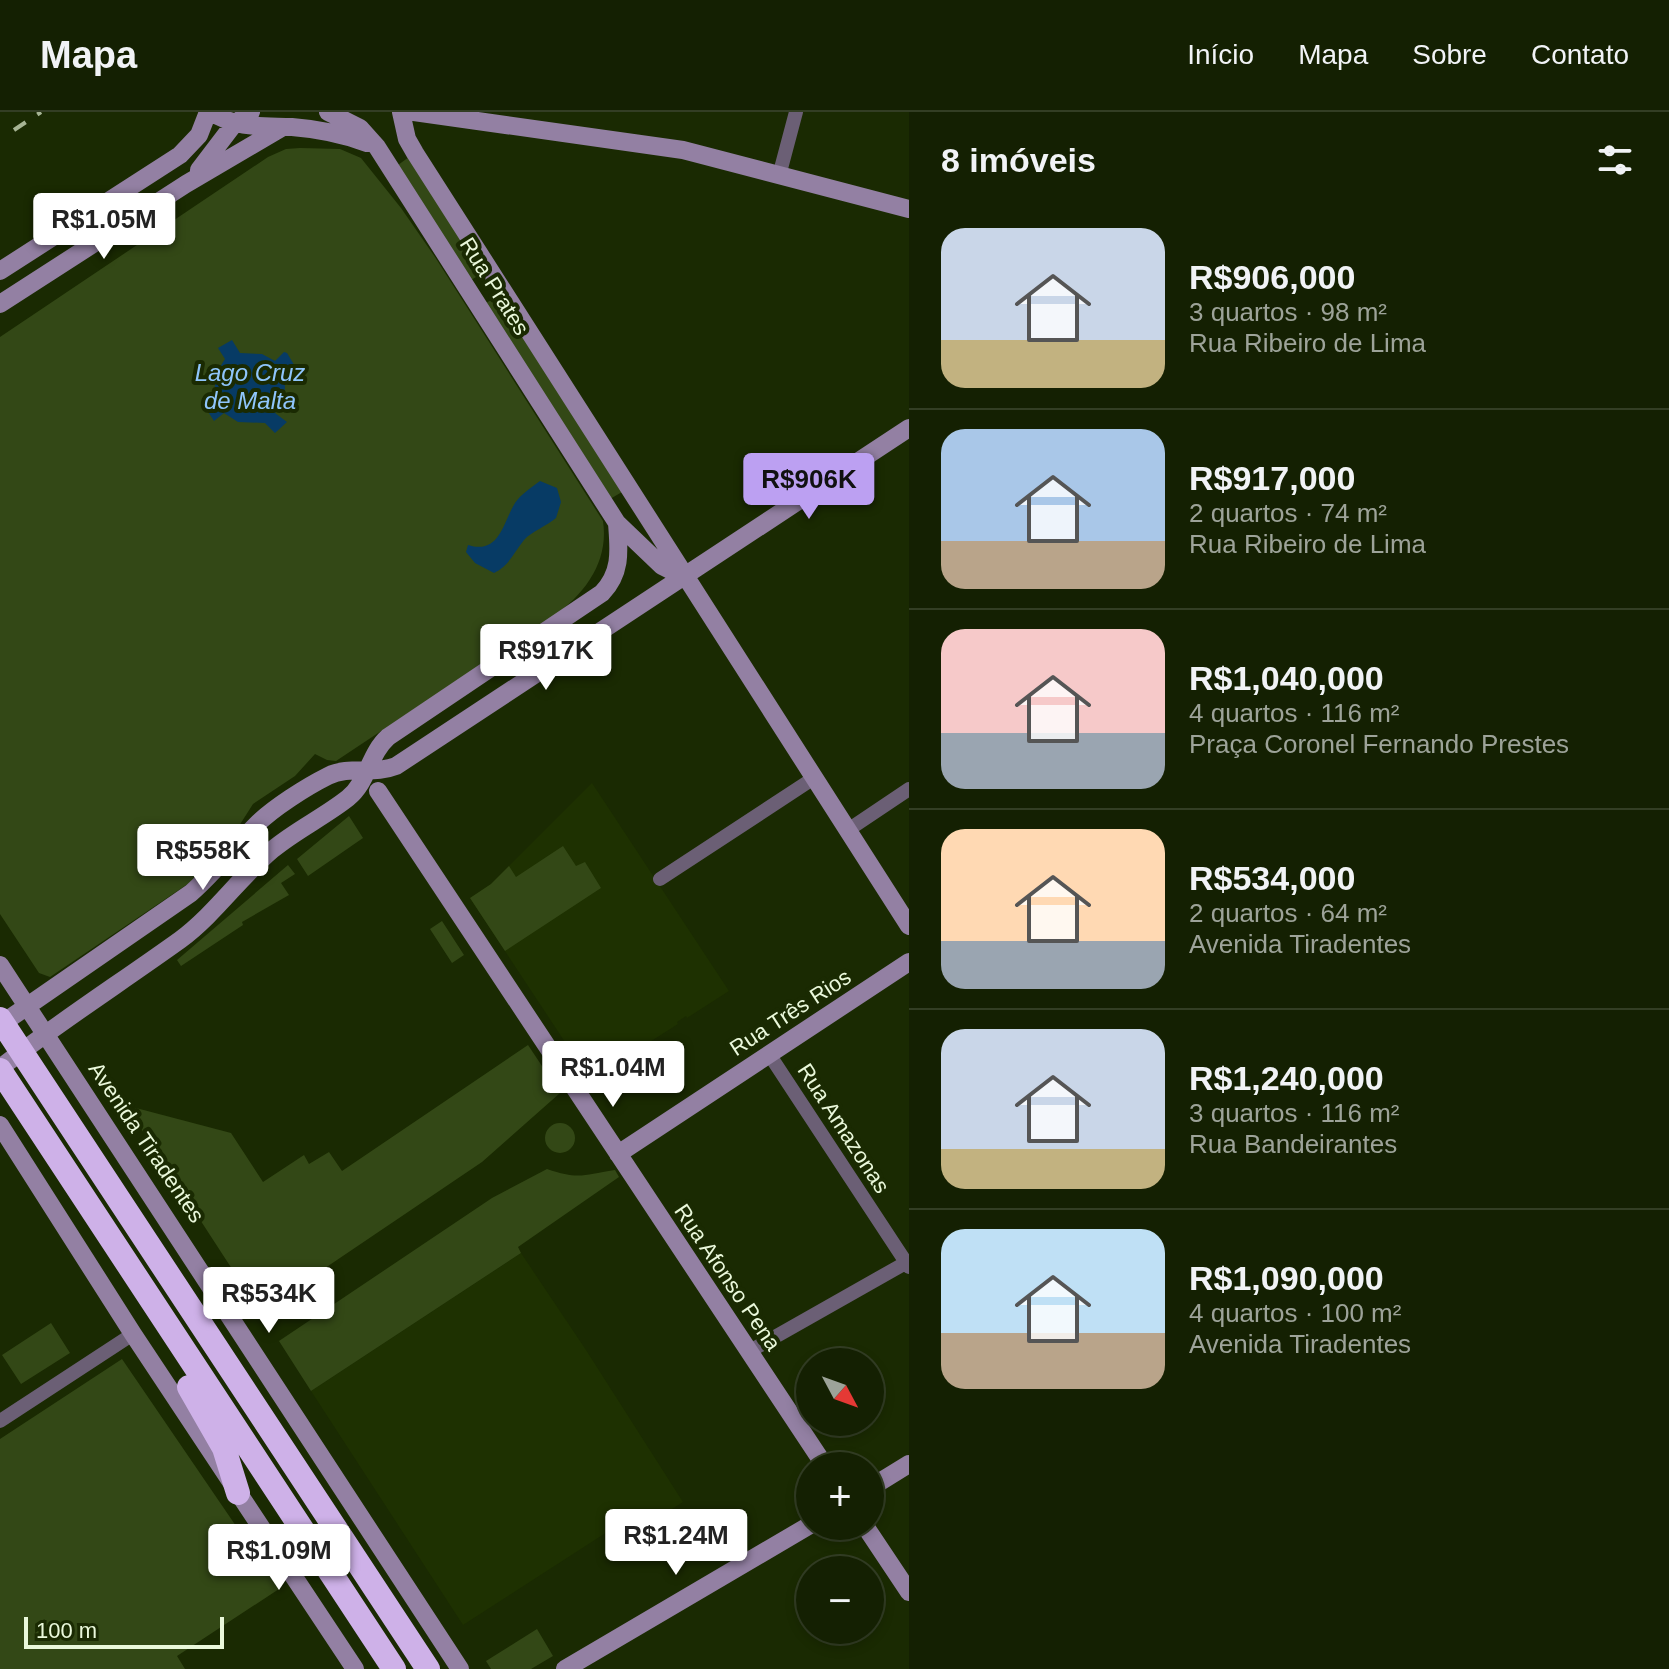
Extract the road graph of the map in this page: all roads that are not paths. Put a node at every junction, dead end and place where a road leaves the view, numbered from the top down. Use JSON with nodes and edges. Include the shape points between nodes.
{"nodes":[{"id":1,"x":209,"y":112,"type":"edge"},
{"id":2,"x":251,"y":112,"type":"edge"},
{"id":3,"x":328,"y":112,"type":"edge"},
{"id":4,"x":401,"y":112,"type":"edge"},
{"id":5,"x":414,"y":112,"type":"edge"},
{"id":6,"x":796,"y":112,"type":"edge"},
{"id":7,"x":234,"y":124,"type":"junction"},
{"id":8,"x":283,"y":127,"type":"junction"},
{"id":9,"x":377,"y":147,"type":"junction"},
{"id":10,"x":779,"y":176,"type":"junction"},
{"id":11,"x":186,"y":184,"type":"junction"},
{"id":12,"x":909,"y":209,"type":"edge"},
{"id":13,"x":82,"y":218,"type":"junction"},
{"id":14,"x":98,"y":240,"type":"junction"},
{"id":15,"x":0,"y":271,"type":"edge"},
{"id":16,"x":496,"y":280,"type":"junction"},
{"id":17,"x":472,"y":295,"type":"junction"},
{"id":18,"x":0,"y":304,"type":"edge"},
{"id":19,"x":909,"y":428,"type":"edge"},
{"id":20,"x":617,"y":523,"type":"junction"},
{"id":21,"x":684,"y":577,"type":"junction"},
{"id":22,"x":389,"y":769,"type":"junction"},
{"id":23,"x":368,"y":770,"type":"junction"},
{"id":24,"x":814,"y":778,"type":"junction"},
{"id":25,"x":909,"y":789,"type":"edge"},
{"id":26,"x":378,"y":791,"type":"junction"},
{"id":27,"x":349,"y":798,"type":"junction"},
{"id":28,"x":848,"y":830,"type":"junction"},
{"id":29,"x":660,"y":879,"type":"dead end"},
{"id":30,"x":909,"y":926,"type":"edge"},
{"id":31,"x":909,"y":962,"type":"edge"},
{"id":32,"x":0,"y":965,"type":"edge"},
{"id":33,"x":27,"y":1008,"type":"junction"},
{"id":34,"x":1,"y":1023,"type":"edge"},
{"id":35,"x":45,"y":1034,"type":"junction"},
{"id":36,"x":22,"y":1051,"type":"junction"},
{"id":37,"x":769,"y":1054,"type":"junction"},
{"id":38,"x":0,"y":1069,"type":"edge"},
{"id":39,"x":0,"y":1125,"type":"edge"},
{"id":40,"x":618,"y":1154,"type":"junction"},
{"id":41,"x":908,"y":1264,"type":"edge"},
{"id":42,"x":155,"y":1308,"type":"junction"},
{"id":43,"x":133,"y":1334,"type":"junction"},
{"id":44,"x":750,"y":1351,"type":"junction"},
{"id":45,"x":0,"y":1421,"type":"edge"},
{"id":46,"x":816,"y":1452,"type":"edge"},
{"id":47,"x":909,"y":1464,"type":"edge"},
{"id":48,"x":884,"y":1479,"type":"edge"},
{"id":49,"x":238,"y":1493,"type":"junction"},
{"id":50,"x":796,"y":1533,"type":"edge"},
{"id":51,"x":874,"y":1540,"type":"edge"},
{"id":52,"x":909,"y":1592,"type":"edge"},
{"id":53,"x":355,"y":1669,"type":"edge"},
{"id":54,"x":394,"y":1669,"type":"edge"},
{"id":55,"x":428,"y":1669,"type":"edge"},
{"id":56,"x":460,"y":1669,"type":"edge"},
{"id":57,"x":565,"y":1669,"type":"edge"}],
"edges":[{"from":1,"to":7,"type":"main road"},
{"from":1,"to":13,"type":"main road","via":[[192,145]]},
{"from":2,"to":7,"type":"main road"},
{"from":3,"to":9,"type":"main road","name":"Rua Prates","via":[[360,128]]},
{"from":4,"to":16,"type":"main road","name":"Rua Prates","via":[[411,146]]},
{"from":5,"to":10,"type":"main road","via":[[683,150]]},
{"from":6,"to":10,"type":"street"},
{"from":7,"to":8,"type":"main road"},
{"from":7,"to":11,"type":"main road"},
{"from":8,"to":9,"type":"main road","via":[[343,134]]},
{"from":8,"to":11,"type":"main road"},
{"from":9,"to":17,"type":"main road","name":"Rua Prates"},
{"from":10,"to":12,"type":"main road"},
{"from":11,"to":14,"type":"main road"},
{"from":13,"to":14,"type":"main road"},
{"from":13,"to":15,"type":"main road"},
{"from":14,"to":18,"type":"main road"},
{"from":16,"to":17,"type":"main road"},
{"from":16,"to":21,"type":"main road","name":"Rua Prates"},
{"from":17,"to":20,"type":"main road","name":"Rua Prates"},
{"from":19,"to":21,"type":"main road"},
{"from":20,"to":21,"type":"main road","name":"Rua Prates","via":[[662,566]]},
{"from":20,"to":23,"type":"main road","via":[[619,565],[602,593],[388,737]]},
{"from":21,"to":22,"type":"main road"},
{"from":21,"to":24,"type":"main road","name":"Rua Prates"},
{"from":22,"to":23,"type":"main road"},
{"from":22,"to":26,"type":"main road"},
{"from":23,"to":27,"type":"main road"},
{"from":23,"to":33,"type":"main road","via":[[328,776],[268,815],[191,893]]},
{"from":24,"to":28,"type":"main road","name":"Rua Prates"},
{"from":24,"to":29,"type":"street"},
{"from":25,"to":28,"type":"street"},
{"from":26,"to":27,"type":"main road"},
{"from":26,"to":40,"type":"main road","name":"Rua Afonso Pena"},
{"from":27,"to":35,"type":"main road","via":[[272,850],[182,938]]},
{"from":28,"to":30,"type":"main road","name":"Rua Prates"},
{"from":31,"to":37,"type":"main road","name":"Rua Três Rios"},
{"from":32,"to":33,"type":"main road","name":"Avenida Tiradentes"},
{"from":33,"to":34,"type":"main road"},
{"from":33,"to":35,"type":"main road","name":"Avenida Tiradentes"},
{"from":34,"to":36,"type":"highway"},
{"from":35,"to":36,"type":"main road"},
{"from":35,"to":56,"type":"main road","name":"Avenida Tiradentes"},
{"from":36,"to":38,"type":"main road"},
{"from":36,"to":55,"type":"highway"},
{"from":37,"to":40,"type":"main road","name":"Rua Três Rios"},
{"from":37,"to":41,"type":"street","name":"Rua Amazonas"},
{"from":38,"to":42,"type":"highway"},
{"from":39,"to":43,"type":"main road"},
{"from":40,"to":44,"type":"main road","name":"Rua Afonso Pena"},
{"from":41,"to":44,"type":"street"},
{"from":42,"to":49,"type":"highway","via":[[161,1336],[224,1448]]},
{"from":42,"to":54,"type":"highway"},
{"from":43,"to":45,"type":"street"},
{"from":43,"to":49,"type":"main road"},
{"from":44,"to":46,"type":"main road","name":"Rua Afonso Pena"},
{"from":47,"to":48,"type":"main road"},
{"from":49,"to":53,"type":"main road"},
{"from":50,"to":57,"type":"main road"},
{"from":51,"to":52,"type":"main road"}]}
